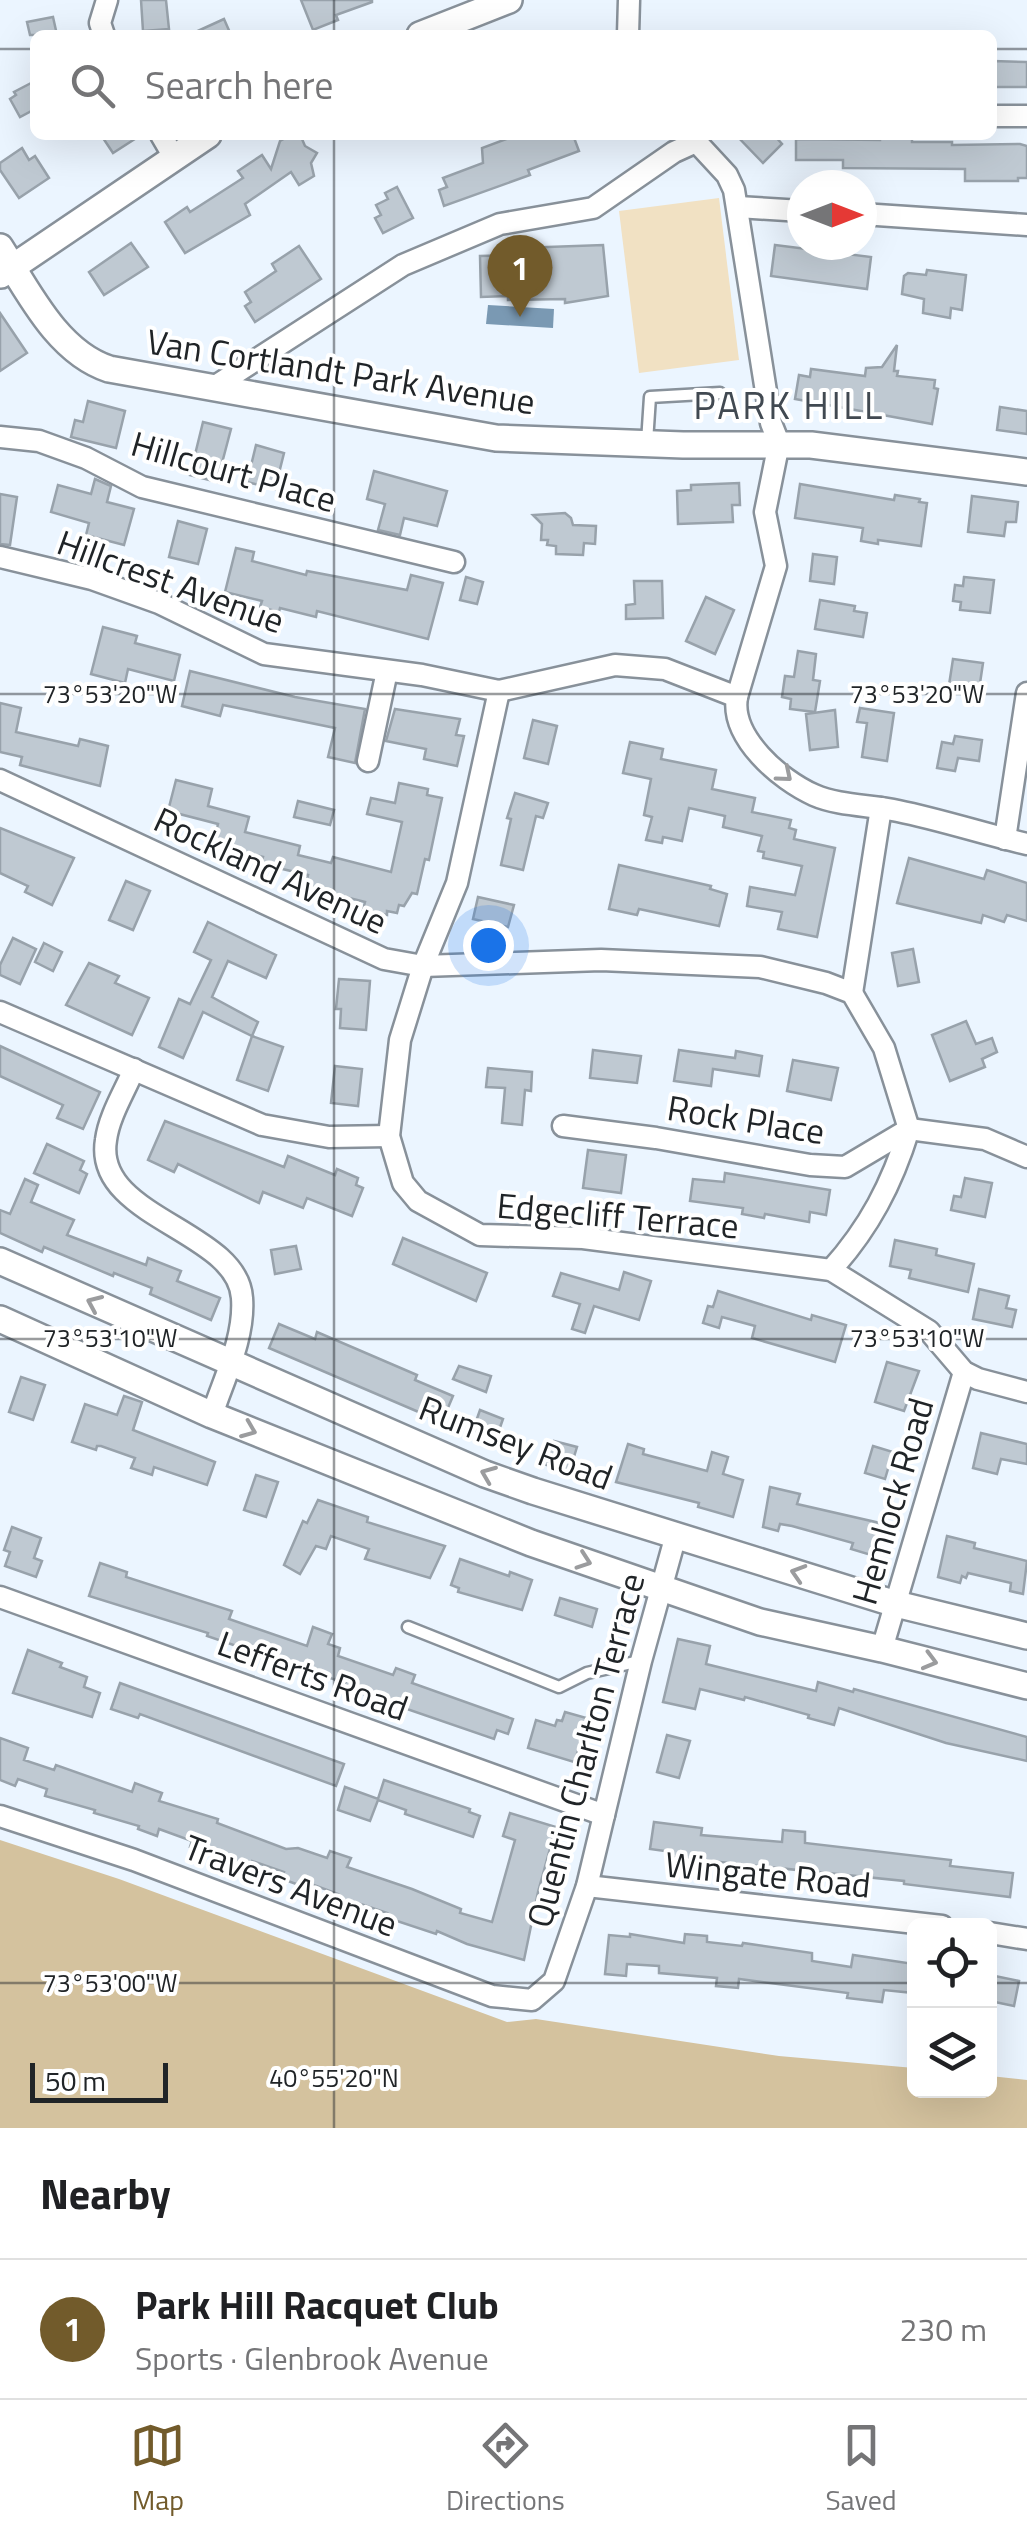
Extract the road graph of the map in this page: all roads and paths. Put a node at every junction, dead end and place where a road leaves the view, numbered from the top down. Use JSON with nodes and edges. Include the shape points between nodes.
{"nodes":[{"id":1,"x":106,"y":0,"type":"edge"},
{"id":2,"x":629,"y":0,"type":"edge"},
{"id":3,"x":495,"y":3,"type":"edge"},
{"id":4,"x":102,"y":30,"type":"edge"},
{"id":5,"x":432,"y":30,"type":"edge"},
{"id":6,"x":628,"y":30,"type":"edge"},
{"id":7,"x":997,"y":116,"type":"edge"},
{"id":8,"x":1027,"y":116,"type":"edge"},
{"id":9,"x":164,"y":140,"type":"edge"},
{"id":10,"x":201,"y":140,"type":"edge"},
{"id":11,"x":690,"y":140,"type":"edge"},
{"id":12,"x":695,"y":140,"type":"edge"},
{"id":13,"x":175,"y":158,"type":"junction"},
{"id":14,"x":738,"y":206,"type":"junction"},
{"id":15,"x":787,"y":209,"type":"edge"},
{"id":16,"x":877,"y":215,"type":"edge"},
{"id":17,"x":1027,"y":225,"type":"edge"},
{"id":18,"x":4,"y":263,"type":"edge"},
{"id":19,"x":214,"y":388,"type":"junction"},
{"id":20,"x":720,"y":393,"type":"dead end"},
{"id":21,"x":0,"y":438,"type":"edge"},
{"id":22,"x":647,"y":443,"type":"junction"},
{"id":23,"x":780,"y":443,"type":"junction"},
{"id":24,"x":1027,"y":472,"type":"edge"},
{"id":25,"x":0,"y":557,"type":"edge"},
{"id":26,"x":454,"y":562,"type":"dead end"},
{"id":27,"x":388,"y":671,"type":"junction"},
{"id":28,"x":499,"y":690,"type":"junction"},
{"id":29,"x":1027,"y":692,"type":"edge"},
{"id":30,"x":737,"y":697,"type":"junction"},
{"id":31,"x":368,"y":761,"type":"dead end"},
{"id":32,"x":0,"y":780,"type":"edge"},
{"id":33,"x":881,"y":808,"type":"junction"},
{"id":34,"x":1005,"y":839,"type":"junction"},
{"id":35,"x":1027,"y":844,"type":"edge"},
{"id":36,"x":423,"y":966,"type":"junction"},
{"id":37,"x":852,"y":993,"type":"junction"},
{"id":38,"x":0,"y":1012,"type":"edge"},
{"id":39,"x":134,"y":1068,"type":"junction"},
{"id":40,"x":564,"y":1126,"type":"dead end"},
{"id":41,"x":910,"y":1129,"type":"junction"},
{"id":42,"x":389,"y":1136,"type":"junction"},
{"id":43,"x":1027,"y":1157,"type":"edge"},
{"id":44,"x":0,"y":1261,"type":"edge"},
{"id":45,"x":830,"y":1270,"type":"junction"},
{"id":46,"x":0,"y":1320,"type":"edge"},
{"id":47,"x":230,"y":1363,"type":"junction"},
{"id":48,"x":964,"y":1372,"type":"junction"},
{"id":49,"x":1027,"y":1392,"type":"edge"},
{"id":50,"x":212,"y":1415,"type":"junction"},
{"id":51,"x":676,"y":1535,"type":"junction"},
{"id":52,"x":662,"y":1588,"type":"junction"},
{"id":53,"x":0,"y":1597,"type":"edge"},
{"id":54,"x":896,"y":1604,"type":"junction"},
{"id":55,"x":408,"y":1627,"type":"dead end"},
{"id":56,"x":1027,"y":1636,"type":"edge"},
{"id":57,"x":882,"y":1648,"type":"junction"},
{"id":58,"x":641,"y":1661,"type":"junction"},
{"id":59,"x":1027,"y":1686,"type":"edge"},
{"id":60,"x":604,"y":1815,"type":"junction"},
{"id":61,"x":0,"y":1816,"type":"edge"},
{"id":62,"x":587,"y":1886,"type":"junction"},
{"id":63,"x":907,"y":1922,"type":"edge"},
{"id":64,"x":997,"y":1934,"type":"edge"},
{"id":65,"x":1027,"y":1939,"type":"edge"},
{"id":66,"x":554,"y":1981,"type":"joint"}],
"edges":[{"from":1,"to":4,"type":"street"},
{"from":2,"to":6,"type":"street"},
{"from":3,"to":5,"type":"street"},
{"from":7,"to":8,"type":"street"},
{"from":9,"to":13,"type":"street"},
{"from":10,"to":13,"type":"street"},
{"from":11,"to":19,"type":"street","via":[[593,208],[500,224],[403,265]]},
{"from":12,"to":14,"type":"street","via":[[727,175]]},
{"from":13,"to":18,"type":"street"},
{"from":14,"to":15,"type":"street"},
{"from":14,"to":23,"type":"street","via":[[770,423]]},
{"from":16,"to":17,"type":"street"},
{"from":18,"to":19,"type":"street","name":"Van Cortlandt Park Avenue","via":[[60,336],[91,363]]},
{"from":19,"to":22,"type":"street","name":"Van Cortlandt Park Avenue","via":[[496,438]]},
{"from":20,"to":22,"type":"lane","via":[[650,397]]},
{"from":21,"to":26,"type":"street","name":"Hillcourt Place","via":[[39,441],[142,487]]},
{"from":22,"to":23,"type":"street","name":"Van Cortlandt Park Avenue"},
{"from":23,"to":24,"type":"street","name":"Van Cortlandt Park Avenue"},
{"from":23,"to":30,"type":"street","via":[[766,512],[776,566]]},
{"from":25,"to":27,"type":"street","name":"Hillcrest Avenue","via":[[159,603],[264,654]]},
{"from":27,"to":28,"type":"street","name":"Hillcrest Avenue"},
{"from":27,"to":31,"type":"street"},
{"from":28,"to":30,"type":"street","name":"Hillcrest Avenue","via":[[614,664],[665,669]]},
{"from":28,"to":36,"type":"street","via":[[457,883]]},
{"from":29,"to":34,"type":"street"},
{"from":30,"to":33,"type":"street","one_way":true,"via":[[740,728],[790,782],[818,797]]},
{"from":32,"to":36,"type":"street","name":"Rockland Avenue","via":[[384,959]]},
{"from":33,"to":34,"type":"street"},
{"from":33,"to":37,"type":"street"},
{"from":34,"to":35,"type":"street"},
{"from":36,"to":37,"type":"street","name":"Rockland Avenue","via":[[601,960],[760,967]]},
{"from":36,"to":42,"type":"street","via":[[400,1040]]},
{"from":37,"to":41,"type":"street","via":[[884,1048]]},
{"from":38,"to":39,"type":"street"},
{"from":39,"to":42,"type":"street","via":[[262,1124],[329,1137]]},
{"from":39,"to":47,"type":"street","via":[[106,1137],[107,1169],[124,1193],[208,1249],[238,1279],[238,1339]]},
{"from":40,"to":41,"type":"street","name":"Rock Place","via":[[845,1167]]},
{"from":41,"to":43,"type":"street","via":[[985,1139]]},
{"from":41,"to":45,"type":"street","via":[[880,1204]]},
{"from":42,"to":45,"type":"street","name":"Edgecliff Terrace","via":[[404,1182],[418,1201],[480,1235],[583,1238]]},
{"from":47,"to":44,"type":"street","name":"Rumsey Road","one_way":true},
{"from":45,"to":48,"type":"street","name":"Edgecliff Terrace","via":[[929,1331]]},
{"from":46,"to":50,"type":"street"},
{"from":47,"to":50,"type":"street"},
{"from":51,"to":47,"type":"street","name":"Rumsey Road","one_way":true,"via":[[486,1474]]},
{"from":48,"to":49,"type":"street"},
{"from":48,"to":54,"type":"street","name":"Hemlock Road"},
{"from":50,"to":52,"type":"street","one_way":true},
{"from":51,"to":52,"type":"street","name":"Quentin Charlton Terrace"},
{"from":54,"to":51,"type":"street","name":"Rumsey Road","one_way":true},
{"from":52,"to":57,"type":"street","via":[[760,1622]]},
{"from":52,"to":58,"type":"street","name":"Quentin Charlton Terrace"},
{"from":53,"to":60,"type":"street","name":"Lefferts Road"},
{"from":54,"to":56,"type":"street","name":"Rumsey Road"},
{"from":54,"to":57,"type":"street","name":"Hemlock Road"},
{"from":55,"to":58,"type":"lane","via":[[560,1687],[587,1673]]},
{"from":57,"to":59,"type":"street","one_way":true},
{"from":58,"to":60,"type":"street","name":"Quentin Charlton Terrace"},
{"from":60,"to":62,"type":"street","name":"Quentin Charlton Terrace"},
{"from":61,"to":66,"type":"street","name":"Travers Avenue","via":[[492,1996],[532,2000]]},
{"from":62,"to":63,"type":"street","name":"Wingate Road"},
{"from":62,"to":66,"type":"street","name":"Quentin Charlton Terrace"},
{"from":64,"to":65,"type":"street"}]}
